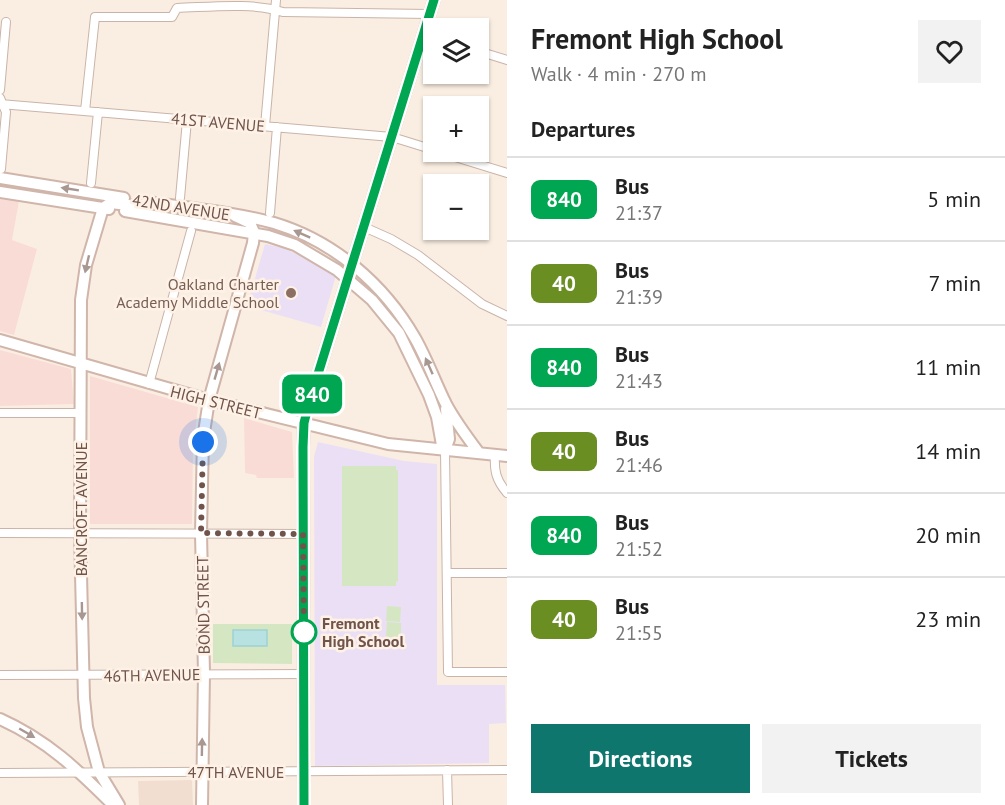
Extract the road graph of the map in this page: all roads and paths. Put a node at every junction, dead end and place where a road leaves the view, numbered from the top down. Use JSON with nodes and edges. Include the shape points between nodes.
{"nodes":[{"id":1,"x":276,"y":0,"type":"edge"},
{"id":2,"x":434,"y":0,"type":"edge"},
{"id":3,"x":217,"y":3,"type":"edge"},
{"id":4,"x":276,"y":10,"type":"junction"},
{"id":5,"x":430,"y":14,"type":"junction"},
{"id":6,"x":430,"y":18,"type":"edge"},
{"id":7,"x":6,"y":22,"type":"dead end"},
{"id":8,"x":423,"y":52,"type":"edge"},
{"id":9,"x":489,"y":54,"type":"edge"},
{"id":10,"x":507,"y":60,"type":"edge"},
{"id":11,"x":0,"y":90,"type":"edge"},
{"id":12,"x":1,"y":102,"type":"edge"},
{"id":13,"x":85,"y":111,"type":"junction"},
{"id":14,"x":98,"y":112,"type":"junction"},
{"id":15,"x":187,"y":120,"type":"junction"},
{"id":16,"x":265,"y":126,"type":"junction"},
{"id":17,"x":277,"y":127,"type":"junction"},
{"id":18,"x":392,"y":137,"type":"junction"},
{"id":19,"x":423,"y":147,"type":"edge"},
{"id":20,"x":471,"y":162,"type":"edge"},
{"id":21,"x":1,"y":173,"type":"edge"},
{"id":22,"x":507,"y":173,"type":"edge"},
{"id":23,"x":90,"y":183,"type":"dead end"},
{"id":24,"x":0,"y":192,"type":"edge"},
{"id":25,"x":180,"y":198,"type":"dead end"},
{"id":26,"x":153,"y":202,"type":"junction"},
{"id":27,"x":103,"y":208,"type":"junction"},
{"id":28,"x":270,"y":213,"type":"dead end"},
{"id":29,"x":235,"y":216,"type":"junction"},
{"id":30,"x":364,"y":226,"type":"junction"},
{"id":31,"x":191,"y":231,"type":"dead end"},
{"id":32,"x":254,"y":232,"type":"junction"},
{"id":33,"x":352,"y":264,"type":"junction"},
{"id":34,"x":348,"y":279,"type":"junction"},
{"id":35,"x":507,"y":316,"type":"edge"},
{"id":36,"x":0,"y":340,"type":"edge"},
{"id":37,"x":80,"y":363,"type":"junction"},
{"id":38,"x":149,"y":384,"type":"junction"},
{"id":39,"x":439,"y":390,"type":"junction"},
{"id":40,"x":209,"y":400,"type":"junction"},
{"id":41,"x":0,"y":413,"type":"edge"},
{"id":42,"x":81,"y":413,"type":"junction"},
{"id":43,"x":304,"y":423,"type":"junction"},
{"id":44,"x":445,"y":450,"type":"junction"},
{"id":45,"x":479,"y":453,"type":"junction"},
{"id":46,"x":495,"y":454,"type":"junction"},
{"id":47,"x":507,"y":456,"type":"edge"},
{"id":48,"x":507,"y":493,"type":"edge"},
{"id":49,"x":0,"y":533,"type":"edge"},
{"id":50,"x":80,"y":533,"type":"junction"},
{"id":51,"x":201,"y":533,"type":"junction"},
{"id":52,"x":303,"y":534,"type":"junction"},
{"id":53,"x":447,"y":573,"type":"junction"},
{"id":54,"x":507,"y":573,"type":"edge"},
{"id":55,"x":507,"y":672,"type":"edge"},
{"id":56,"x":204,"y":674,"type":"junction"},
{"id":57,"x":304,"y":674,"type":"junction"},
{"id":58,"x":0,"y":675,"type":"edge"},
{"id":59,"x":83,"y":675,"type":"junction"},
{"id":60,"x":0,"y":719,"type":"edge"},
{"id":61,"x":447,"y":770,"type":"junction"},
{"id":62,"x":507,"y":770,"type":"edge"},
{"id":63,"x":99,"y":772,"type":"junction"},
{"id":64,"x":202,"y":772,"type":"junction"},
{"id":65,"x":304,"y":772,"type":"junction"},
{"id":66,"x":0,"y":773,"type":"edge"},
{"id":67,"x":81,"y":773,"type":"junction"},
{"id":68,"x":113,"y":805,"type":"edge"},
{"id":69,"x":119,"y":805,"type":"edge"},
{"id":70,"x":202,"y":805,"type":"edge"},
{"id":71,"x":304,"y":805,"type":"edge"},
{"id":72,"x":448,"y":805,"type":"edge"}],
"edges":[{"from":1,"to":4,"type":"street"},
{"from":2,"to":5,"type":"main road"},
{"from":3,"to":4,"type":"street"},
{"from":3,"to":13,"type":"street","via":[[177,8],[172,17],[94,17]]},
{"from":4,"to":5,"type":"street"},
{"from":4,"to":16,"type":"street"},
{"from":5,"to":6,"type":"main road"},
{"from":7,"to":11,"type":"street"},
{"from":8,"to":18,"type":"main road"},
{"from":9,"to":10,"type":"street"},
{"from":12,"to":13,"type":"street","name":"41ST AVENUE"},
{"from":12,"to":21,"type":"street","via":[[6,112]]},
{"from":13,"to":14,"type":"street","name":"41ST AVENUE"},
{"from":14,"to":15,"type":"street","name":"41ST AVENUE"},
{"from":14,"to":23,"type":"street"},
{"from":15,"to":16,"type":"street","name":"41ST AVENUE"},
{"from":15,"to":25,"type":"street"},
{"from":16,"to":17,"type":"street","name":"41ST AVENUE"},
{"from":17,"to":18,"type":"street","name":"41ST AVENUE"},
{"from":17,"to":28,"type":"street"},
{"from":18,"to":19,"type":"street","name":"41ST AVENUE"},
{"from":18,"to":30,"type":"main road"},
{"from":20,"to":22,"type":"street"},
{"from":26,"to":21,"type":"main road","name":"42ND AVENUE","one_way":true},
{"from":24,"to":27,"type":"main road","name":"42ND AVENUE"},
{"from":26,"to":27,"type":"main road","via":[[138,206],[110,203]]},
{"from":26,"to":29,"type":"main road","name":"42ND AVENUE"},
{"from":27,"to":32,"type":"main road","name":"42ND AVENUE"},
{"from":27,"to":37,"type":"main road","name":"BANCROFT AVENUE","one_way":true,"via":[[82,288]]},
{"from":29,"to":32,"type":"main road","via":[[250,224]]},
{"from":33,"to":29,"type":"main road","name":"42ND AVENUE","one_way":true,"via":[[289,228]]},
{"from":30,"to":33,"type":"main road"},
{"from":30,"to":35,"type":"street","via":[[418,255],[482,304]]},
{"from":31,"to":38,"type":"street"},
{"from":32,"to":34,"type":"main road","name":"42ND AVENUE","via":[[313,254]]},
{"from":40,"to":32,"type":"main road","name":"BOND STREET","one_way":true},
{"from":33,"to":34,"type":"main road"},
{"from":39,"to":33,"type":"main road","name":"42ND AVENUE","one_way":true,"via":[[417,341],[399,314]]},
{"from":34,"to":43,"type":"main road"},
{"from":34,"to":44,"type":"main road","name":"42ND AVENUE","via":[[381,310],[407,347],[433,406]]},
{"from":36,"to":37,"type":"main road","name":"HIGH STREET"},
{"from":37,"to":38,"type":"main road","name":"HIGH STREET"},
{"from":37,"to":42,"type":"main road","name":"BANCROFT AVENUE"},
{"from":38,"to":40,"type":"main road","name":"HIGH STREET"},
{"from":39,"to":44,"type":"main road","via":[[449,428]]},
{"from":39,"to":45,"type":"main road"},
{"from":40,"to":43,"type":"main road","name":"HIGH STREET"},
{"from":40,"to":51,"type":"main road","name":"BOND STREET","via":[[203,439]]},
{"from":41,"to":42,"type":"street"},
{"from":42,"to":50,"type":"main road","name":"BANCROFT AVENUE"},
{"from":43,"to":44,"type":"main road","name":"HIGH STREET","via":[[388,444]]},
{"from":43,"to":52,"type":"main road"},
{"from":44,"to":45,"type":"main road","name":"HIGH STREET"},
{"from":44,"to":53,"type":"street"},
{"from":45,"to":46,"type":"main road","name":"HIGH STREET"},
{"from":46,"to":47,"type":"main road","name":"HIGH STREET"},
{"from":46,"to":48,"type":"street","via":[[496,478]]},
{"from":49,"to":50,"type":"street"},
{"from":50,"to":51,"type":"street"},
{"from":50,"to":59,"type":"main road","name":"BANCROFT AVENUE","one_way":true},
{"from":51,"to":52,"type":"street"},
{"from":51,"to":56,"type":"main road","name":"BOND STREET"},
{"from":52,"to":57,"type":"main road"},
{"from":53,"to":54,"type":"street"},
{"from":53,"to":55,"type":"street","via":[[448,672]]},
{"from":56,"to":57,"type":"street","name":"46TH AVENUE"},
{"from":56,"to":59,"type":"street","name":"46TH AVENUE"},
{"from":64,"to":56,"type":"main road","name":"BOND STREET","one_way":true},
{"from":57,"to":65,"type":"main road"},
{"from":58,"to":59,"type":"street","name":"46TH AVENUE"},
{"from":59,"to":63,"type":"main road","name":"BANCROFT AVENUE","via":[[87,727]]},
{"from":60,"to":67,"type":"main road","one_way":true,"via":[[53,750]]},
{"from":61,"to":62,"type":"street","name":"47TH AVENUE"},
{"from":61,"to":65,"type":"street","name":"47TH AVENUE"},
{"from":61,"to":72,"type":"street"},
{"from":63,"to":64,"type":"street","name":"47TH AVENUE"},
{"from":63,"to":67,"type":"street","name":"47TH AVENUE"},
{"from":63,"to":69,"type":"main road","name":"BANCROFT AVENUE"},
{"from":64,"to":65,"type":"street","name":"47TH AVENUE"},
{"from":64,"to":70,"type":"main road","name":"BOND STREET"},
{"from":65,"to":71,"type":"main road"},
{"from":66,"to":67,"type":"street","name":"47TH AVENUE"},
{"from":67,"to":68,"type":"main road"}]}
